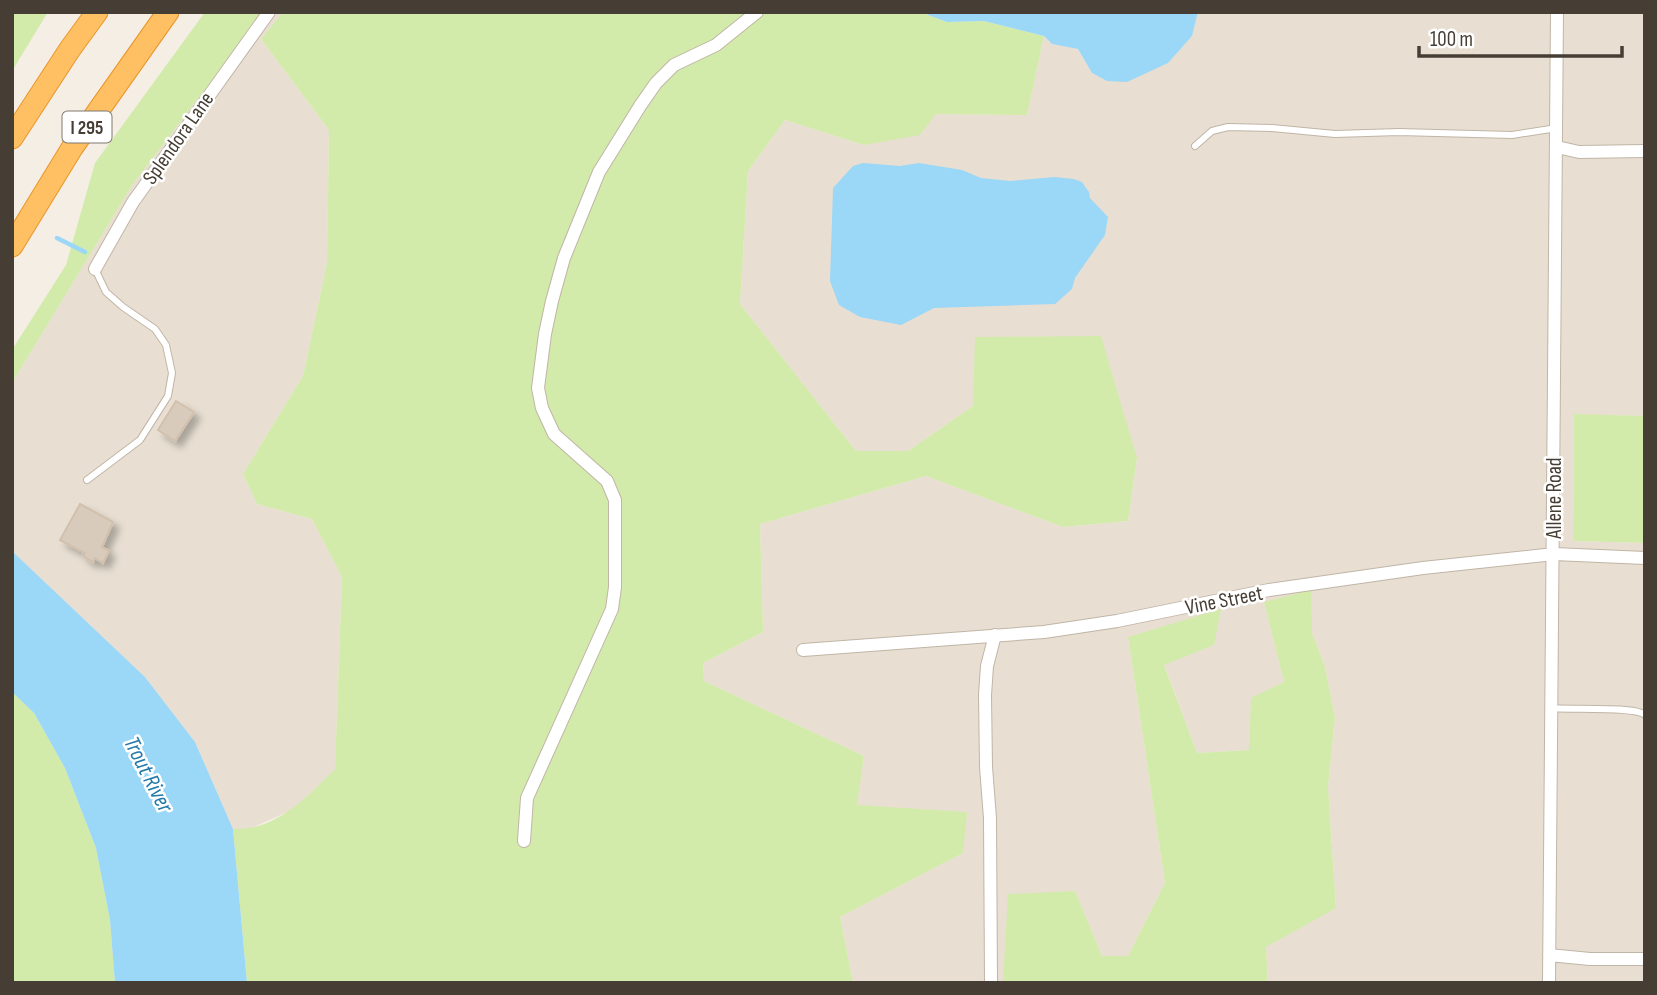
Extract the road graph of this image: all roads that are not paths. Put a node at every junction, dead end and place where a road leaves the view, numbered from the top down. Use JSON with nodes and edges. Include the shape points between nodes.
{"nodes":[{"id":1,"x":97,"y":12,"type":"edge"},
{"id":2,"x":168,"y":12,"type":"edge"},
{"id":3,"x":269,"y":12,"type":"edge"},
{"id":4,"x":757,"y":12,"type":"edge"},
{"id":5,"x":1557,"y":12,"type":"edge"},
{"id":6,"x":1557,"y":128,"type":"junction"},
{"id":7,"x":12,"y":138,"type":"edge"},
{"id":8,"x":1195,"y":146,"type":"dead end"},
{"id":9,"x":1557,"y":147,"type":"junction"},
{"id":10,"x":1645,"y":151,"type":"edge"},
{"id":11,"x":12,"y":246,"type":"edge"},
{"id":12,"x":95,"y":269,"type":"joint"},
{"id":13,"x":87,"y":480,"type":"dead end"},
{"id":14,"x":1554,"y":554,"type":"junction"},
{"id":15,"x":1645,"y":558,"type":"edge"},
{"id":16,"x":995,"y":635,"type":"junction"},
{"id":17,"x":803,"y":650,"type":"dead end"},
{"id":18,"x":1552,"y":708,"type":"junction"},
{"id":19,"x":1645,"y":715,"type":"edge"},
{"id":20,"x":524,"y":841,"type":"dead end"},
{"id":21,"x":1549,"y":955,"type":"junction"},
{"id":22,"x":1645,"y":959,"type":"edge"},
{"id":23,"x":991,"y":983,"type":"edge"},
{"id":24,"x":1549,"y":983,"type":"edge"}],
"edges":[{"from":1,"to":7,"type":"highway","number":"I 295"},
{"from":2,"to":11,"type":"highway","number":"I 295","via":[[72,148]]},
{"from":3,"to":12,"type":"street","name":"Splendora Lane","via":[[133,202]]},
{"from":4,"to":20,"type":"street","via":[[716,45],[674,65],[656,83],[599,172],[564,258],[545,334],[538,388],[555,434],[607,481],[615,500],[615,587],[612,609],[527,798]]},
{"from":5,"to":6,"type":"street","name":"Allene Road"},
{"from":6,"to":8,"type":"lane","via":[[1512,135],[1335,134],[1228,127],[1212,131]]},
{"from":6,"to":9,"type":"street","name":"Allene Road"},
{"from":9,"to":10,"type":"street","via":[[1579,152]]},
{"from":9,"to":14,"type":"street","name":"Allene Road"},
{"from":12,"to":13,"type":"lane","via":[[106,292],[155,329],[166,345],[172,373],[168,396],[140,440]]},
{"from":14,"to":15,"type":"street","name":"Vine Street"},
{"from":14,"to":16,"type":"street","name":"Vine Street","via":[[1269,590],[1116,621]]},
{"from":14,"to":18,"type":"street","name":"Allene Road"},
{"from":16,"to":17,"type":"street","name":"Vine Street"},
{"from":16,"to":23,"type":"street","via":[[985,695]]},
{"from":18,"to":19,"type":"lane","via":[[1631,709]]},
{"from":18,"to":21,"type":"street","name":"Allene Road"},
{"from":21,"to":22,"type":"street"},
{"from":21,"to":24,"type":"street","name":"Allene Road"}]}
